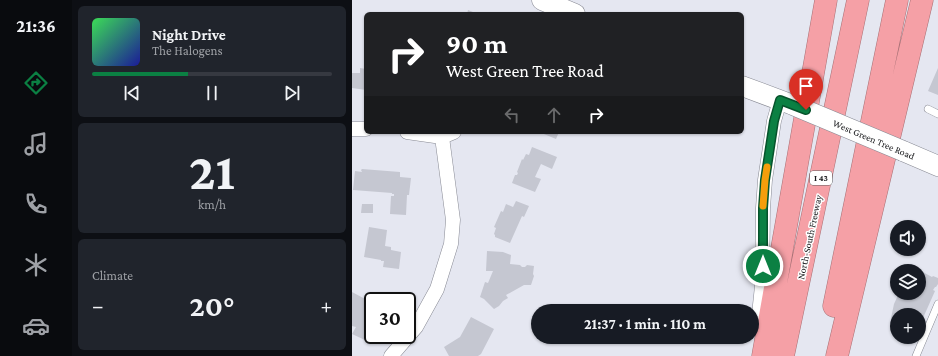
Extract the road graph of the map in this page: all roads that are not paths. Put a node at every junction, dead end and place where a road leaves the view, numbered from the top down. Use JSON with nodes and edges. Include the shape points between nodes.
{"nodes":[{"id":1,"x":826,"y":0,"type":"edge"},
{"id":2,"x":858,"y":0,"type":"edge"},
{"id":3,"x":897,"y":0,"type":"edge"},
{"id":4,"x":922,"y":0,"type":"edge"},
{"id":5,"x":547,"y":6,"type":"edge"},
{"id":6,"x":568,"y":12,"type":"edge"},
{"id":7,"x":744,"y":87,"type":"edge"},
{"id":8,"x":786,"y":102,"type":"junction"},
{"id":9,"x":928,"y":109,"type":"dead end"},
{"id":10,"x":938,"y":114,"type":"edge"},
{"id":11,"x":352,"y":129,"type":"edge"},
{"id":12,"x":364,"y":129,"type":"edge"},
{"id":13,"x":448,"y":134,"type":"edge"},
{"id":14,"x":938,"y":166,"type":"edge"},
{"id":15,"x":938,"y":304,"type":"edge"},
{"id":16,"x":391,"y":356,"type":"edge"},
{"id":17,"x":753,"y":356,"type":"edge"},
{"id":18,"x":763,"y":356,"type":"edge"},
{"id":19,"x":783,"y":356,"type":"edge"},
{"id":20,"x":824,"y":356,"type":"edge"},
{"id":21,"x":837,"y":356,"type":"edge"},
{"id":22,"x":916,"y":356,"type":"edge"}],
"edges":[{"from":1,"to":18,"type":"highway"},
{"from":2,"to":19,"type":"highway","name":"North-South Freeway","number":"I 43"},
{"from":3,"to":20,"type":"highway"},
{"from":4,"to":21,"type":"highway"},
{"from":5,"to":6,"type":"street"},
{"from":7,"to":8,"type":"street","name":"West Green Tree Road"},
{"from":8,"to":14,"type":"street","name":"West Green Tree Road","bridge":true},
{"from":8,"to":17,"type":"street","via":[[774,121],[765,180],[762,286]]},
{"from":9,"to":10,"type":"lane"},
{"from":11,"to":12,"type":"street"},
{"from":13,"to":16,"type":"street","via":[[453,220],[451,244],[437,289],[416,326]]},
{"from":15,"to":22,"type":"lane"}]}
